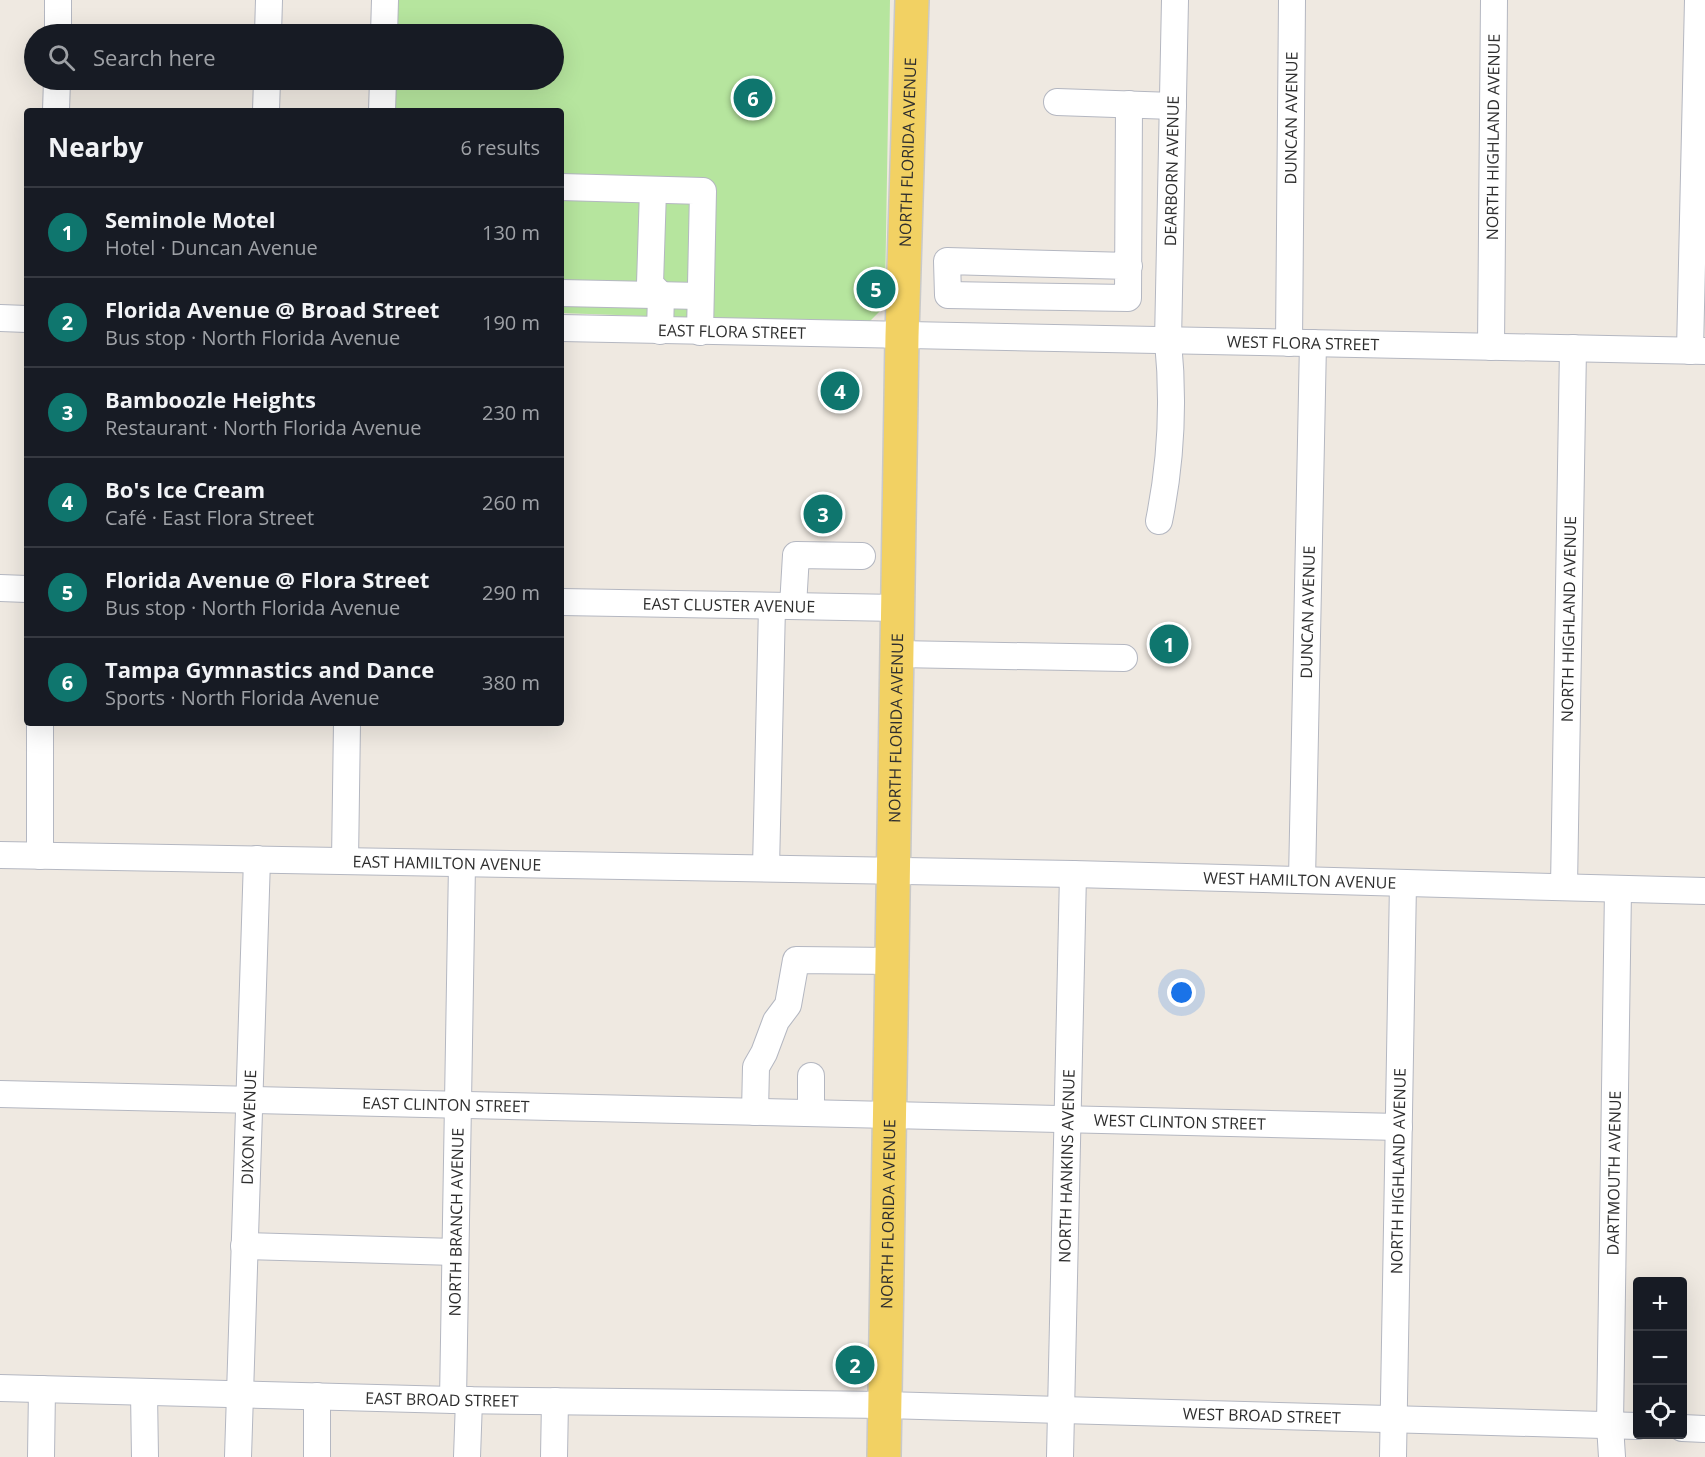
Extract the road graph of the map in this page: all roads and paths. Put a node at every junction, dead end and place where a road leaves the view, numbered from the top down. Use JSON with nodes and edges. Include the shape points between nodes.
{"nodes":[{"id":1,"x":58,"y":0,"type":"edge"},
{"id":2,"x":268,"y":0,"type":"edge"},
{"id":3,"x":385,"y":0,"type":"edge"},
{"id":4,"x":912,"y":0,"type":"edge"},
{"id":5,"x":1175,"y":0,"type":"edge"},
{"id":6,"x":1292,"y":0,"type":"edge"},
{"id":7,"x":1494,"y":0,"type":"edge"},
{"id":8,"x":1698,"y":0,"type":"edge"},
{"id":9,"x":58,"y":24,"type":"edge"},
{"id":10,"x":268,"y":24,"type":"edge"},
{"id":11,"x":384,"y":24,"type":"edge"},
{"id":12,"x":57,"y":90,"type":"edge"},
{"id":13,"x":267,"y":90,"type":"edge"},
{"id":14,"x":383,"y":90,"type":"edge"},
{"id":15,"x":1057,"y":102,"type":"dead end"},
{"id":16,"x":1129,"y":104,"type":"junction"},
{"id":17,"x":1173,"y":105,"type":"junction"},
{"id":18,"x":56,"y":108,"type":"edge"},
{"id":19,"x":266,"y":108,"type":"edge"},
{"id":20,"x":382,"y":108,"type":"edge"},
{"id":21,"x":564,"y":187,"type":"edge"},
{"id":22,"x":653,"y":190,"type":"junction"},
{"id":23,"x":1128,"y":274,"type":"junction"},
{"id":24,"x":1169,"y":282,"type":"junction"},
{"id":25,"x":564,"y":293,"type":"edge"},
{"id":26,"x":587,"y":293,"type":"junction"},
{"id":27,"x":661,"y":295,"type":"junction"},
{"id":28,"x":700,"y":296,"type":"junction"},
{"id":29,"x":1076,"y":298,"type":"junction"},
{"id":30,"x":0,"y":318,"type":"edge"},
{"id":31,"x":24,"y":319,"type":"edge"},
{"id":32,"x":564,"y":328,"type":"edge"},
{"id":33,"x":586,"y":329,"type":"junction"},
{"id":34,"x":660,"y":331,"type":"junction"},
{"id":35,"x":700,"y":332,"type":"junction"},
{"id":36,"x":902,"y":336,"type":"junction"},
{"id":37,"x":1074,"y":339,"type":"junction"},
{"id":38,"x":1168,"y":341,"type":"junction"},
{"id":39,"x":1301,"y":343,"type":"junction"},
{"id":40,"x":1491,"y":347,"type":"junction"},
{"id":41,"x":1573,"y":348,"type":"junction"},
{"id":42,"x":1698,"y":351,"type":"edge"},
{"id":43,"x":1158,"y":521,"type":"dead end"},
{"id":44,"x":862,"y":556,"type":"dead end"},
{"id":45,"x":0,"y":588,"type":"edge"},
{"id":46,"x":24,"y":589,"type":"edge"},
{"id":47,"x":564,"y":602,"type":"edge"},
{"id":48,"x":783,"y":606,"type":"junction"},
{"id":49,"x":897,"y":608,"type":"junction"},
{"id":50,"x":897,"y":654,"type":"junction"},
{"id":51,"x":1124,"y":658,"type":"dead end"},
{"id":52,"x":40,"y":726,"type":"edge"},
{"id":53,"x":347,"y":726,"type":"edge"},
{"id":54,"x":0,"y":855,"type":"edge"},
{"id":55,"x":40,"y":855,"type":"junction"},
{"id":56,"x":257,"y":859,"type":"junction"},
{"id":57,"x":345,"y":861,"type":"junction"},
{"id":58,"x":462,"y":864,"type":"junction"},
{"id":59,"x":766,"y":868,"type":"junction"},
{"id":60,"x":894,"y":871,"type":"junction"},
{"id":61,"x":1073,"y":874,"type":"junction"},
{"id":62,"x":1302,"y":880,"type":"junction"},
{"id":63,"x":1403,"y":883,"type":"junction"},
{"id":64,"x":1564,"y":887,"type":"junction"},
{"id":65,"x":1618,"y":889,"type":"junction"},
{"id":66,"x":1705,"y":891,"type":"edge"},
{"id":67,"x":893,"y":961,"type":"junction"},
{"id":68,"x":811,"y":1076,"type":"dead end"},
{"id":69,"x":0,"y":1094,"type":"edge"},
{"id":70,"x":248,"y":1101,"type":"junction"},
{"id":71,"x":458,"y":1105,"type":"junction"},
{"id":72,"x":755,"y":1112,"type":"junction"},
{"id":73,"x":811,"y":1113,"type":"junction"},
{"id":74,"x":891,"y":1115,"type":"junction"},
{"id":75,"x":1068,"y":1119,"type":"junction"},
{"id":76,"x":1399,"y":1127,"type":"junction"},
{"id":77,"x":244,"y":1246,"type":"junction"},
{"id":78,"x":455,"y":1252,"type":"junction"},
{"id":79,"x":0,"y":1388,"type":"edge"},
{"id":80,"x":42,"y":1389,"type":"junction"},
{"id":81,"x":144,"y":1392,"type":"junction"},
{"id":82,"x":240,"y":1394,"type":"junction"},
{"id":83,"x":317,"y":1396,"type":"junction"},
{"id":84,"x":461,"y":1400,"type":"junction"},
{"id":85,"x":555,"y":1401,"type":"junction"},
{"id":86,"x":885,"y":1405,"type":"junction"},
{"id":87,"x":1061,"y":1410,"type":"junction"},
{"id":88,"x":1394,"y":1419,"type":"junction"},
{"id":89,"x":1610,"y":1425,"type":"junction"},
{"id":90,"x":1633,"y":1426,"type":"edge"},
{"id":91,"x":1687,"y":1428,"type":"edge"},
{"id":92,"x":1705,"y":1429,"type":"edge"},
{"id":93,"x":317,"y":1456,"type":"edge"},
{"id":94,"x":41,"y":1457,"type":"edge"},
{"id":95,"x":145,"y":1457,"type":"edge"},
{"id":96,"x":238,"y":1457,"type":"edge"},
{"id":97,"x":306,"y":1457,"type":"edge"},
{"id":98,"x":331,"y":1457,"type":"edge"},
{"id":99,"x":467,"y":1457,"type":"edge"},
{"id":100,"x":554,"y":1457,"type":"edge"},
{"id":101,"x":884,"y":1457,"type":"edge"},
{"id":102,"x":1060,"y":1457,"type":"edge"},
{"id":103,"x":1393,"y":1457,"type":"edge"},
{"id":104,"x":1612,"y":1457,"type":"edge"}],
"edges":[{"from":1,"to":9,"type":"street"},
{"from":2,"to":10,"type":"street"},
{"from":3,"to":11,"type":"street"},
{"from":4,"to":36,"type":"main road","name":"NORTH FLORIDA AVENUE"},
{"from":5,"to":17,"type":"street","name":"DEARBORN AVENUE"},
{"from":6,"to":39,"type":"street","name":"DUNCAN AVENUE"},
{"from":7,"to":40,"type":"street","name":"NORTH HIGHLAND AVENUE"},
{"from":8,"to":42,"type":"street"},
{"from":12,"to":18,"type":"street"},
{"from":13,"to":19,"type":"street"},
{"from":14,"to":20,"type":"street"},
{"from":15,"to":16,"type":"street"},
{"from":16,"to":17,"type":"street"},
{"from":16,"to":23,"type":"street"},
{"from":17,"to":24,"type":"street","name":"DEARBORN AVENUE"},
{"from":21,"to":22,"type":"street"},
{"from":22,"to":27,"type":"street","via":[[650,284]]},
{"from":22,"to":28,"type":"street","via":[[703,191]]},
{"from":23,"to":24,"type":"street"},
{"from":23,"to":29,"type":"street","via":[[1128,298]]},
{"from":23,"to":29,"type":"street","via":[[947,261],[948,295]]},
{"from":24,"to":38,"type":"street","name":"DEARBORN AVENUE"},
{"from":25,"to":26,"type":"street"},
{"from":26,"to":27,"type":"street"},
{"from":26,"to":33,"type":"street"},
{"from":27,"to":28,"type":"street"},
{"from":27,"to":34,"type":"street"},
{"from":28,"to":35,"type":"street"},
{"from":29,"to":37,"type":"street"},
{"from":30,"to":31,"type":"street"},
{"from":32,"to":33,"type":"street","name":"EAST FLORA STREET"},
{"from":33,"to":34,"type":"street","name":"EAST FLORA STREET"},
{"from":34,"to":35,"type":"street","name":"EAST FLORA STREET"},
{"from":35,"to":36,"type":"street","name":"EAST FLORA STREET"},
{"from":36,"to":37,"type":"street","name":"WEST FLORA STREET"},
{"from":36,"to":49,"type":"main road","name":"NORTH FLORIDA AVENUE"},
{"from":37,"to":38,"type":"street","name":"WEST FLORA STREET"},
{"from":38,"to":39,"type":"street","name":"WEST FLORA STREET"},
{"from":38,"to":43,"type":"street","name":"DEARBORN AVENUE","via":[[1170,431],[1167,482]]},
{"from":39,"to":40,"type":"street","name":"WEST FLORA STREET"},
{"from":39,"to":62,"type":"street","name":"DUNCAN AVENUE"},
{"from":40,"to":41,"type":"street","name":"WEST FLORA STREET"},
{"from":41,"to":42,"type":"street","name":"WEST FLORA STREET"},
{"from":41,"to":64,"type":"street","name":"NORTH HIGHLAND AVENUE"},
{"from":44,"to":48,"type":"street","via":[[796,555]]},
{"from":45,"to":46,"type":"street"},
{"from":47,"to":48,"type":"street","name":"EAST CLUSTER AVENUE"},
{"from":48,"to":49,"type":"street","name":"EAST CLUSTER AVENUE"},
{"from":48,"to":59,"type":"street"},
{"from":49,"to":50,"type":"main road","name":"NORTH FLORIDA AVENUE"},
{"from":50,"to":51,"type":"street"},
{"from":50,"to":60,"type":"main road","name":"NORTH FLORIDA AVENUE"},
{"from":52,"to":55,"type":"street"},
{"from":53,"to":57,"type":"street"},
{"from":54,"to":55,"type":"street","name":"EAST HAMILTON AVENUE"},
{"from":55,"to":56,"type":"street","name":"EAST HAMILTON AVENUE"},
{"from":56,"to":57,"type":"street","name":"EAST HAMILTON AVENUE"},
{"from":56,"to":70,"type":"street","name":"DIXON AVENUE"},
{"from":57,"to":58,"type":"street","name":"EAST HAMILTON AVENUE"},
{"from":58,"to":59,"type":"street","name":"EAST HAMILTON AVENUE"},
{"from":58,"to":71,"type":"street","name":"NORTH BRANCH AVENUE"},
{"from":59,"to":60,"type":"street","name":"EAST HAMILTON AVENUE"},
{"from":60,"to":61,"type":"street","name":"WEST HAMILTON AVENUE"},
{"from":60,"to":67,"type":"main road","name":"NORTH FLORIDA AVENUE"},
{"from":61,"to":62,"type":"street","name":"WEST HAMILTON AVENUE"},
{"from":61,"to":75,"type":"street","name":"NORTH HANKINS AVENUE"},
{"from":62,"to":63,"type":"street","name":"WEST HAMILTON AVENUE"},
{"from":63,"to":64,"type":"street","name":"WEST HAMILTON AVENUE"},
{"from":63,"to":76,"type":"street","name":"NORTH HIGHLAND AVENUE"},
{"from":64,"to":65,"type":"street","name":"WEST HAMILTON AVENUE"},
{"from":65,"to":66,"type":"street","name":"WEST HAMILTON AVENUE"},
{"from":65,"to":89,"type":"street","name":"DARTMOUTH AVENUE"},
{"from":67,"to":72,"type":"street","via":[[796,960],[788,1005],[776,1021],[756,1067]]},
{"from":67,"to":74,"type":"main road","name":"NORTH FLORIDA AVENUE"},
{"from":68,"to":73,"type":"street"},
{"from":69,"to":70,"type":"street","name":"EAST CLINTON STREET"},
{"from":70,"to":71,"type":"street","name":"EAST CLINTON STREET"},
{"from":70,"to":77,"type":"street","name":"DIXON AVENUE"},
{"from":71,"to":72,"type":"street","name":"EAST CLINTON STREET"},
{"from":71,"to":78,"type":"street","name":"NORTH BRANCH AVENUE"},
{"from":72,"to":73,"type":"street","name":"EAST CLINTON STREET"},
{"from":73,"to":74,"type":"street","name":"EAST CLINTON STREET"},
{"from":74,"to":75,"type":"street","name":"WEST CLINTON STREET"},
{"from":74,"to":86,"type":"main road","name":"NORTH FLORIDA AVENUE"},
{"from":75,"to":76,"type":"street","name":"WEST CLINTON STREET"},
{"from":75,"to":87,"type":"street","name":"NORTH HANKINS AVENUE"},
{"from":76,"to":88,"type":"street","name":"NORTH HIGHLAND AVENUE"},
{"from":77,"to":78,"type":"street"},
{"from":77,"to":82,"type":"street","name":"DIXON AVENUE"},
{"from":78,"to":84,"type":"street","name":"NORTH BRANCH AVENUE"},
{"from":79,"to":80,"type":"street","name":"EAST BROAD STREET"},
{"from":80,"to":81,"type":"street","name":"EAST BROAD STREET"},
{"from":80,"to":94,"type":"street"},
{"from":81,"to":82,"type":"street","name":"EAST BROAD STREET"},
{"from":81,"to":95,"type":"street"},
{"from":82,"to":83,"type":"street","name":"EAST BROAD STREET"},
{"from":82,"to":96,"type":"street","name":"DIXON AVENUE"},
{"from":83,"to":84,"type":"street","name":"EAST BROAD STREET"},
{"from":83,"to":93,"type":"street"},
{"from":84,"to":85,"type":"street","name":"EAST BROAD STREET"},
{"from":84,"to":99,"type":"street","name":"NORTH BRANCH AVENUE"},
{"from":85,"to":86,"type":"street","name":"EAST BROAD STREET"},
{"from":85,"to":100,"type":"street"},
{"from":86,"to":87,"type":"street","name":"WEST BROAD STREET"},
{"from":86,"to":101,"type":"main road","name":"NORTH FLORIDA AVENUE"},
{"from":87,"to":88,"type":"street","name":"WEST BROAD STREET"},
{"from":87,"to":102,"type":"street","name":"NORTH HANKINS AVENUE"},
{"from":88,"to":89,"type":"street","name":"WEST BROAD STREET"},
{"from":88,"to":103,"type":"street","name":"NORTH HIGHLAND AVENUE"},
{"from":89,"to":90,"type":"street","name":"WEST BROAD STREET"},
{"from":89,"to":104,"type":"street","name":"DARTMOUTH AVENUE"},
{"from":91,"to":92,"type":"street"},
{"from":93,"to":97,"type":"street"},
{"from":93,"to":98,"type":"street"}]}
